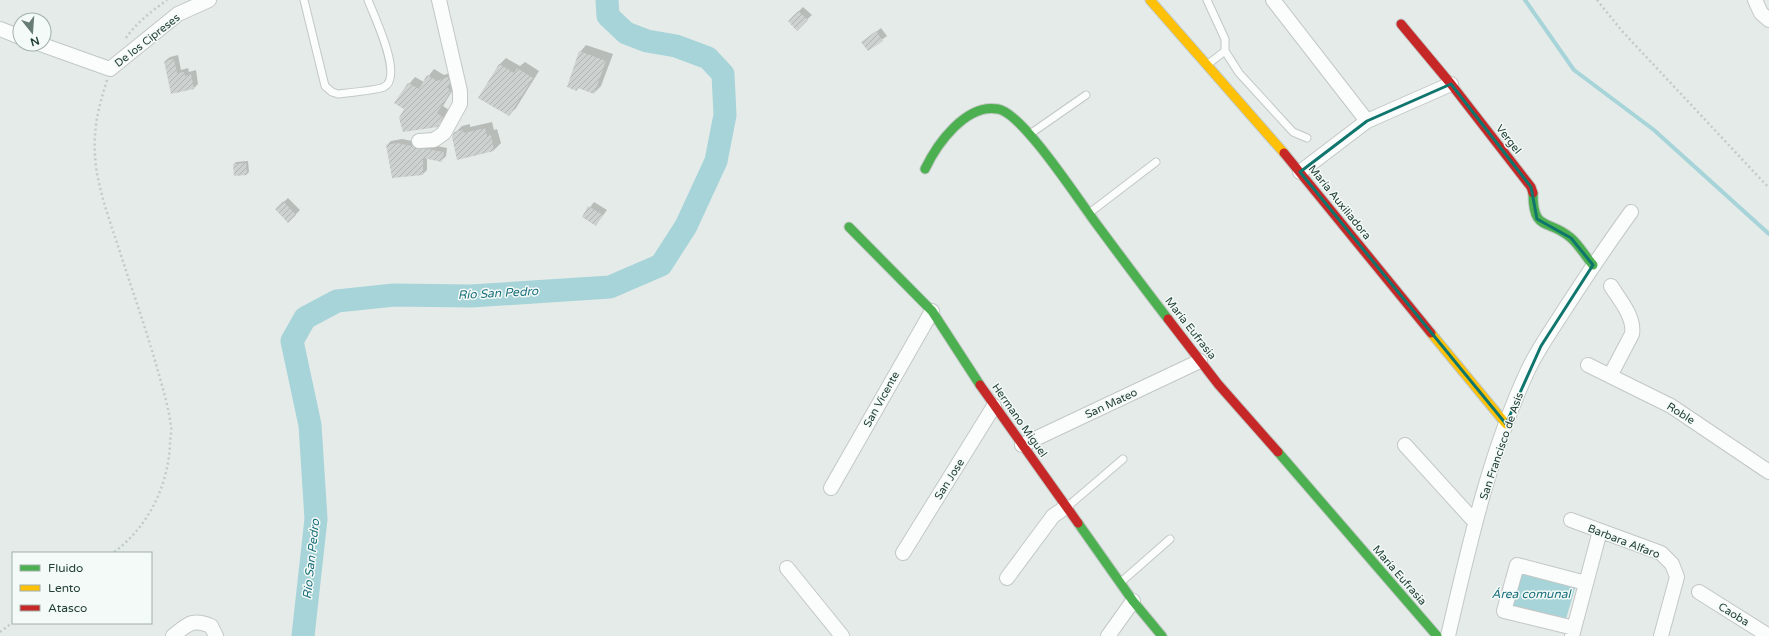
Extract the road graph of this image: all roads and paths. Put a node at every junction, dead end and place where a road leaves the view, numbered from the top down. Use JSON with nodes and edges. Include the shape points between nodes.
{"nodes":[{"id":1,"x":167,"y":0,"type":"edge"},
{"id":2,"x":209,"y":0,"type":"edge"},
{"id":3,"x":304,"y":0,"type":"edge"},
{"id":4,"x":368,"y":0,"type":"edge"},
{"id":5,"x":439,"y":0,"type":"edge"},
{"id":6,"x":1150,"y":0,"type":"edge"},
{"id":7,"x":1207,"y":0,"type":"edge"},
{"id":8,"x":1597,"y":0,"type":"edge"},
{"id":9,"x":1755,"y":0,"type":"edge"},
{"id":10,"x":1278,"y":1,"type":"edge"},
{"id":11,"x":1769,"y":20,"type":"edge"},
{"id":12,"x":1401,"y":24,"type":"dead end"},
{"id":13,"x":0,"y":29,"type":"edge"},
{"id":14,"x":12,"y":34,"type":"edge"},
{"id":15,"x":124,"y":41,"type":"dead end"},
{"id":16,"x":52,"y":48,"type":"edge"},
{"id":17,"x":1225,"y":51,"type":"junction"},
{"id":18,"x":1207,"y":66,"type":"junction"},
{"id":19,"x":110,"y":69,"type":"junction"},
{"id":20,"x":1451,"y":84,"type":"junction"},
{"id":21,"x":1086,"y":95,"type":"dead end"},
{"id":22,"x":1367,"y":120,"type":"junction"},
{"id":23,"x":1030,"y":134,"type":"junction"},
{"id":24,"x":1307,"y":138,"type":"dead end"},
{"id":25,"x":419,"y":142,"type":"dead end"},
{"id":26,"x":1156,"y":162,"type":"dead end"},
{"id":27,"x":925,"y":169,"type":"dead end"},
{"id":28,"x":1300,"y":172,"type":"junction"},
{"id":29,"x":1769,"y":188,"type":"edge"},
{"id":30,"x":1631,"y":212,"type":"dead end"},
{"id":31,"x":1088,"y":214,"type":"junction"},
{"id":32,"x":849,"y":227,"type":"dead end"},
{"id":33,"x":1593,"y":265,"type":"junction"},
{"id":34,"x":1611,"y":286,"type":"dead end"},
{"id":35,"x":932,"y":311,"type":"junction"},
{"id":36,"x":1200,"y":361,"type":"junction"},
{"id":37,"x":1588,"y":365,"type":"dead end"},
{"id":38,"x":1610,"y":376,"type":"junction"},
{"id":39,"x":994,"y":406,"type":"junction"},
{"id":40,"x":1506,"y":424,"type":"junction"},
{"id":41,"x":1022,"y":444,"type":"junction"},
{"id":42,"x":1405,"y":445,"type":"dead end"},
{"id":43,"x":1123,"y":459,"type":"dead end"},
{"id":44,"x":1769,"y":472,"type":"edge"},
{"id":45,"x":831,"y":488,"type":"dead end"},
{"id":46,"x":1066,"y":508,"type":"junction"},
{"id":47,"x":1571,"y":520,"type":"dead end"},
{"id":48,"x":1475,"y":522,"type":"junction"},
{"id":49,"x":1600,"y":531,"type":"junction"},
{"id":50,"x":1170,"y":539,"type":"dead end"},
{"id":51,"x":114,"y":552,"type":"edge"},
{"id":52,"x":903,"y":553,"type":"dead end"},
{"id":53,"x":787,"y":568,"type":"dead end"},
{"id":54,"x":1007,"y":578,"type":"dead end"},
{"id":55,"x":1121,"y":582,"type":"junction"},
{"id":56,"x":1586,"y":583,"type":"junction"},
{"id":57,"x":1699,"y":592,"type":"dead end"},
{"id":58,"x":1133,"y":601,"type":"junction"},
{"id":59,"x":12,"y":623,"type":"edge"},
{"id":60,"x":0,"y":632,"type":"edge"},
{"id":61,"x":1573,"y":632,"type":"edge"},
{"id":62,"x":1756,"y":632,"type":"edge"},
{"id":63,"x":173,"y":636,"type":"edge"},
{"id":64,"x":216,"y":636,"type":"edge"},
{"id":65,"x":842,"y":636,"type":"edge"},
{"id":66,"x":1108,"y":636,"type":"edge"},
{"id":67,"x":1162,"y":636,"type":"edge"},
{"id":68,"x":1437,"y":636,"type":"edge"},
{"id":69,"x":1448,"y":636,"type":"edge"},
{"id":70,"x":1661,"y":636,"type":"edge"},
{"id":71,"x":1769,"y":636,"type":"edge"}],
"edges":[{"from":1,"to":15,"type":"path","via":[[148,14]]},
{"from":2,"to":19,"type":"street","name":"De los Cipreses","via":[[178,14]]},
{"from":3,"to":4,"type":"lane","via":[[325,86],[338,94],[384,88],[390,81],[390,60]]},
{"from":5,"to":25,"type":"street","via":[[460,91],[460,104],[444,133],[434,140]]},
{"from":6,"to":18,"type":"street","name":"María Auxiliadora"},
{"from":7,"to":17,"type":"lane","via":[[1225,39]]},
{"from":8,"to":29,"type":"path","via":[[1622,31]]},
{"from":9,"to":11,"type":"street","via":[[1761,13]]},
{"from":10,"to":22,"type":"street"},
{"from":12,"to":20,"type":"street","name":"Vergel"},
{"from":13,"to":14,"type":"street"},
{"from":16,"to":19,"type":"street","name":"De los Cipreses"},
{"from":17,"to":18,"type":"lane"},
{"from":17,"to":24,"type":"lane","via":[[1239,73],[1293,132]]},
{"from":18,"to":28,"type":"street","name":"María Auxiliadora"},
{"from":19,"to":51,"type":"path","via":[[95,121],[96,168],[110,222],[155,359],[171,426],[164,482],[154,506],[131,538]]},
{"from":20,"to":22,"type":"street"},
{"from":20,"to":33,"type":"street","name":"Vergel","via":[[1531,187],[1533,209],[1537,219],[1570,238]]},
{"from":21,"to":23,"type":"lane"},
{"from":22,"to":28,"type":"street"},
{"from":23,"to":27,"type":"street","name":"María Eufrasia","via":[[1003,109],[991,108],[977,112],[964,118],[945,138],[930,157]]},
{"from":23,"to":31,"type":"street","name":"María Eufrasia"},
{"from":26,"to":31,"type":"lane"},
{"from":28,"to":40,"type":"street","name":"María Auxiliadora"},
{"from":30,"to":33,"type":"street","name":"San Francisco de Asís"},
{"from":31,"to":36,"type":"street","name":"María Eufrasia"},
{"from":32,"to":35,"type":"street","name":"Hermano Miguel"},
{"from":33,"to":40,"type":"street","name":"San Francisco de Asís","via":[[1541,346]]},
{"from":34,"to":38,"type":"street","via":[[1630,318],[1633,329]]},
{"from":35,"to":39,"type":"street","name":"Hermano Miguel"},
{"from":35,"to":45,"type":"street","name":"San Vicente"},
{"from":36,"to":41,"type":"street","name":"San Mateo"},
{"from":36,"to":68,"type":"street","name":"María Eufrasia"},
{"from":37,"to":38,"type":"street","name":"Roble"},
{"from":38,"to":44,"type":"street","name":"Roble","via":[[1671,406]]},
{"from":39,"to":41,"type":"street","name":"Hermano Miguel"},
{"from":39,"to":52,"type":"street","name":"San Jose"},
{"from":40,"to":48,"type":"street","name":"San Francisco de Asís"},
{"from":41,"to":46,"type":"street","name":"Hermano Miguel"},
{"from":42,"to":48,"type":"street"},
{"from":43,"to":46,"type":"lane"},
{"from":46,"to":54,"type":"street","via":[[1053,516]]},
{"from":46,"to":55,"type":"street","name":"Hermano Miguel"},
{"from":47,"to":49,"type":"street","name":"Barbara Alfaro"},
{"from":48,"to":69,"type":"street","name":"San Francisco de Asís"},
{"from":49,"to":56,"type":"street"},
{"from":49,"to":70,"type":"street","name":"Barbara Alfaro","via":[[1661,553],[1672,564],[1677,577]]},
{"from":50,"to":55,"type":"lane"},
{"from":53,"to":65,"type":"street"},
{"from":55,"to":58,"type":"street","name":"Hermano Miguel"},
{"from":56,"to":61,"type":"street"},
{"from":56,"to":61,"type":"street","via":[[1517,565],[1504,611]]},
{"from":57,"to":62,"type":"street","name":"Caoba"},
{"from":58,"to":66,"type":"street"},
{"from":58,"to":67,"type":"street","name":"Hermano Miguel"},
{"from":59,"to":60,"type":"path"},
{"from":62,"to":71,"type":"street","name":"Caoba"},
{"from":63,"to":64,"type":"street","via":[[193,621],[211,626]]}]}
